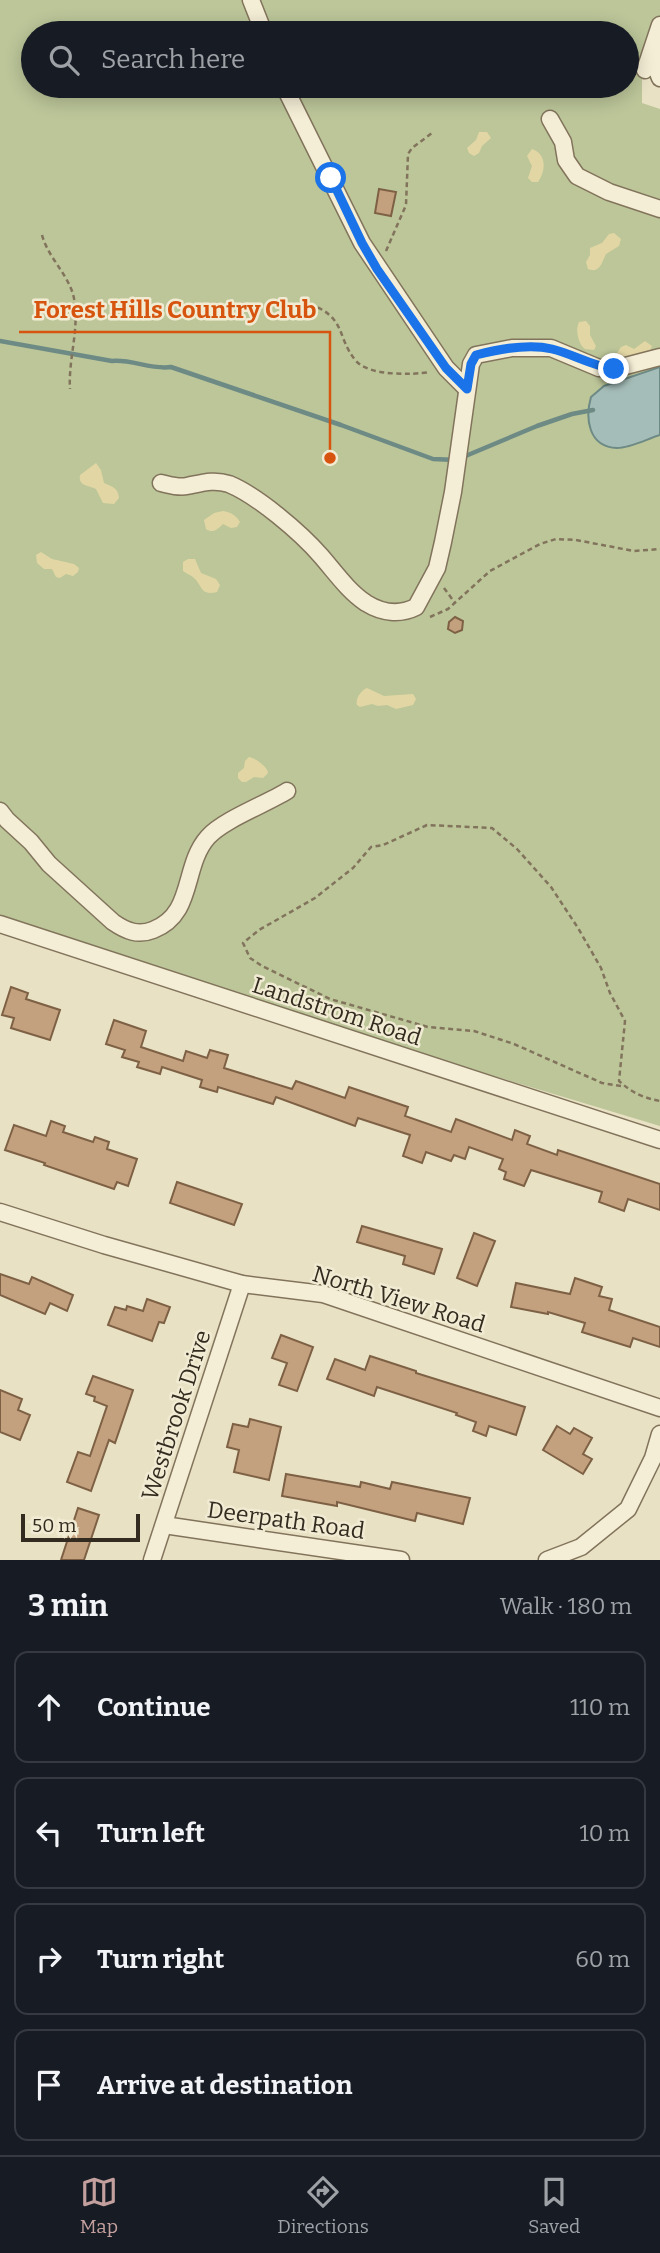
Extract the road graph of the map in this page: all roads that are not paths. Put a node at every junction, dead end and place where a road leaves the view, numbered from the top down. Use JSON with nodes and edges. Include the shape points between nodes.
{"nodes":[{"id":1,"x":251,"y":0,"type":"edge"},
{"id":2,"x":259,"y":21,"type":"edge"},
{"id":3,"x":660,"y":25,"type":"edge"},
{"id":4,"x":655,"y":66,"type":"edge"},
{"id":5,"x":290,"y":98,"type":"edge"},
{"id":6,"x":550,"y":118,"type":"dead end"},
{"id":7,"x":660,"y":209,"type":"edge"},
{"id":8,"x":660,"y":357,"type":"edge"},
{"id":9,"x":467,"y":389,"type":"junction"},
{"id":10,"x":161,"y":483,"type":"dead end"},
{"id":11,"x":287,"y":791,"type":"dead end"},
{"id":12,"x":0,"y":811,"type":"edge"},
{"id":13,"x":0,"y":924,"type":"edge"},
{"id":14,"x":660,"y":1140,"type":"edge"},
{"id":15,"x":0,"y":1212,"type":"edge"},
{"id":16,"x":242,"y":1284,"type":"junction"},
{"id":17,"x":660,"y":1408,"type":"edge"},
{"id":18,"x":660,"y":1434,"type":"edge"},
{"id":19,"x":164,"y":1525,"type":"junction"},
{"id":20,"x":152,"y":1560,"type":"edge"},
{"id":21,"x":401,"y":1560,"type":"edge"},
{"id":22,"x":547,"y":1560,"type":"edge"}],
"edges":[{"from":1,"to":2,"type":"street"},
{"from":3,"to":4,"type":"street"},
{"from":5,"to":9,"type":"street","via":[[377,269],[446,368]]},
{"from":6,"to":7,"type":"street","via":[[577,176]]},
{"from":8,"to":9,"type":"street","via":[[614,369],[551,348],[512,348],[476,355]]},
{"from":9,"to":10,"type":"street","via":[[439,560],[416,607],[406,612],[379,609],[358,597],[289,524],[227,483]]},
{"from":11,"to":12,"type":"street","via":[[214,831],[199,852],[176,915],[166,925],[145,933],[113,922]]},
{"from":13,"to":14,"type":"street","name":"Landstrom Road"},
{"from":15,"to":16,"type":"street","name":"North View Road"},
{"from":16,"to":17,"type":"street","name":"North View Road","via":[[323,1294]]},
{"from":16,"to":19,"type":"street","name":"Westbrook Drive"},
{"from":18,"to":22,"type":"street","via":[[628,1509],[581,1547]]},
{"from":19,"to":20,"type":"street","name":"Westbrook Drive"},
{"from":19,"to":21,"type":"street","name":"Deerpath Road"}]}
